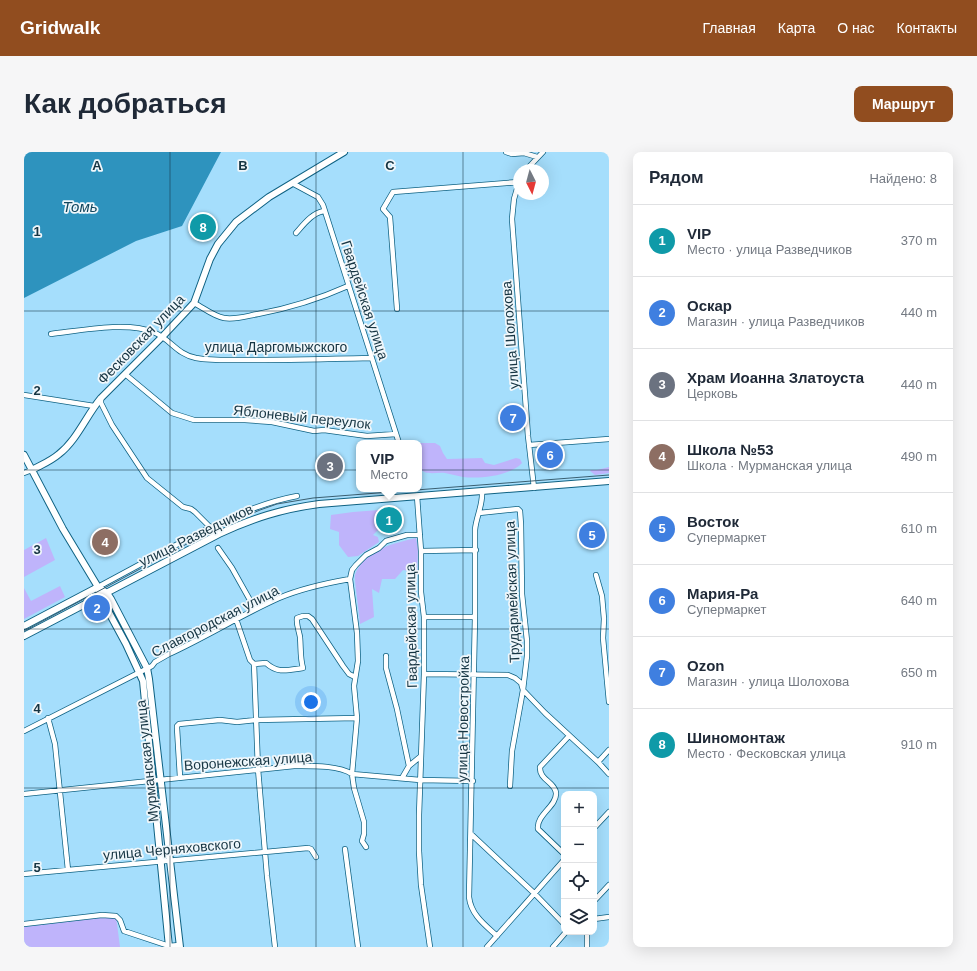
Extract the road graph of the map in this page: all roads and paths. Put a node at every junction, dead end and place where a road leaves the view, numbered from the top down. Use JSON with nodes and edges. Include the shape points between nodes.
{"nodes":[{"id":1,"x":344,"y":152,"type":"edge"},
{"id":2,"x":506,"y":152,"type":"edge"},
{"id":3,"x":543,"y":152,"type":"edge"},
{"id":4,"x":537,"y":157,"type":"junction"},
{"id":5,"x":531,"y":164,"type":"edge"},
{"id":6,"x":292,"y":182,"type":"junction"},
{"id":7,"x":513,"y":182,"type":"edge"},
{"id":8,"x":514,"y":200,"type":"edge"},
{"id":9,"x":324,"y":211,"type":"junction"},
{"id":10,"x":296,"y":233,"type":"dead end"},
{"id":11,"x":348,"y":286,"type":"junction"},
{"id":12,"x":194,"y":303,"type":"junction"},
{"id":13,"x":397,"y":309,"type":"dead end"},
{"id":14,"x":51,"y":334,"type":"dead end"},
{"id":15,"x":163,"y":336,"type":"junction"},
{"id":16,"x":372,"y":358,"type":"junction"},
{"id":17,"x":125,"y":374,"type":"junction"},
{"id":18,"x":24,"y":395,"type":"edge"},
{"id":19,"x":100,"y":398,"type":"junction"},
{"id":20,"x":94,"y":406,"type":"junction"},
{"id":21,"x":396,"y":434,"type":"junction"},
{"id":22,"x":609,"y":439,"type":"edge"},
{"id":23,"x":398,"y":440,"type":"edge"},
{"id":24,"x":529,"y":446,"type":"junction"},
{"id":25,"x":24,"y":455,"type":"edge"},
{"id":26,"x":32,"y":470,"type":"junction"},
{"id":27,"x":24,"y":473,"type":"edge"},
{"id":28,"x":609,"y":481,"type":"edge"},
{"id":29,"x":534,"y":488,"type":"junction"},
{"id":30,"x":482,"y":492,"type":"junction"},
{"id":31,"x":297,"y":496,"type":"dead end"},
{"id":32,"x":416,"y":496,"type":"junction"},
{"id":33,"x":479,"y":513,"type":"junction"},
{"id":34,"x":210,"y":527,"type":"junction"},
{"id":35,"x":420,"y":535,"type":"junction"},
{"id":36,"x":218,"y":548,"type":"dead end"},
{"id":37,"x":476,"y":550,"type":"junction"},
{"id":38,"x":421,"y":551,"type":"junction"},
{"id":39,"x":596,"y":575,"type":"dead end"},
{"id":40,"x":350,"y":579,"type":"junction"},
{"id":41,"x":98,"y":587,"type":"junction"},
{"id":42,"x":107,"y":593,"type":"junction"},
{"id":43,"x":100,"y":596,"type":"junction"},
{"id":44,"x":255,"y":609,"type":"junction"},
{"id":45,"x":424,"y":617,"type":"junction"},
{"id":46,"x":475,"y":617,"type":"junction"},
{"id":47,"x":236,"y":619,"type":"junction"},
{"id":48,"x":24,"y":626,"type":"edge"},
{"id":49,"x":24,"y":636,"type":"edge"},
{"id":50,"x":386,"y":656,"type":"dead end"},
{"id":51,"x":254,"y":664,"type":"junction"},
{"id":52,"x":147,"y":668,"type":"junction"},
{"id":53,"x":140,"y":672,"type":"junction"},
{"id":54,"x":424,"y":674,"type":"junction"},
{"id":55,"x":474,"y":674,"type":"junction"},
{"id":56,"x":355,"y":678,"type":"junction"},
{"id":57,"x":523,"y":690,"type":"junction"},
{"id":58,"x":609,"y":702,"type":"edge"},
{"id":59,"x":48,"y":718,"type":"junction"},
{"id":60,"x":357,"y":718,"type":"junction"},
{"id":61,"x":256,"y":720,"type":"junction"},
{"id":62,"x":24,"y":730,"type":"edge"},
{"id":63,"x":569,"y":736,"type":"junction"},
{"id":64,"x":609,"y":750,"type":"edge"},
{"id":65,"x":421,"y":756,"type":"junction"},
{"id":66,"x":598,"y":762,"type":"junction"},
{"id":67,"x":409,"y":766,"type":"junction"},
{"id":68,"x":258,"y":768,"type":"junction"},
{"id":69,"x":352,"y":774,"type":"junction"},
{"id":70,"x":609,"y":774,"type":"edge"},
{"id":71,"x":180,"y":777,"type":"junction"},
{"id":72,"x":402,"y":778,"type":"junction"},
{"id":73,"x":161,"y":779,"type":"junction"},
{"id":74,"x":153,"y":780,"type":"junction"},
{"id":75,"x":420,"y":780,"type":"junction"},
{"id":76,"x":472,"y":781,"type":"junction"},
{"id":77,"x":510,"y":786,"type":"dead end"},
{"id":78,"x":60,"y":790,"type":"junction"},
{"id":79,"x":24,"y":794,"type":"edge"},
{"id":80,"x":609,"y":812,"type":"edge"},
{"id":81,"x":595,"y":827,"type":"edge"},
{"id":82,"x":472,"y":834,"type":"junction"},
{"id":83,"x":366,"y":847,"type":"dead end"},
{"id":84,"x":345,"y":850,"type":"dead end"},
{"id":85,"x":561,"y":851,"type":"edge"},
{"id":86,"x":266,"y":852,"type":"junction"},
{"id":87,"x":316,"y":858,"type":"dead end"},
{"id":88,"x":162,"y":861,"type":"junction"},
{"id":89,"x":170,"y":862,"type":"junction"},
{"id":90,"x":561,"y":863,"type":"edge"},
{"id":91,"x":68,"y":870,"type":"junction"},
{"id":92,"x":24,"y":874,"type":"edge"},
{"id":93,"x":609,"y":885,"type":"edge"},
{"id":94,"x":535,"y":894,"type":"junction"},
{"id":95,"x":596,"y":899,"type":"edge"},
{"id":96,"x":609,"y":918,"type":"edge"},
{"id":97,"x":597,"y":919,"type":"edge"},
{"id":98,"x":561,"y":921,"type":"edge"},
{"id":99,"x":24,"y":924,"type":"edge"},
{"id":100,"x":563,"y":935,"type":"edge"},
{"id":101,"x":587,"y":935,"type":"edge"},
{"id":102,"x":497,"y":936,"type":"junction"},
{"id":103,"x":180,"y":946,"type":"edge"},
{"id":104,"x":169,"y":947,"type":"edge"},
{"id":105,"x":275,"y":947,"type":"edge"},
{"id":106,"x":358,"y":947,"type":"edge"},
{"id":107,"x":430,"y":947,"type":"edge"},
{"id":108,"x":487,"y":947,"type":"edge"},
{"id":109,"x":552,"y":947,"type":"edge"},
{"id":110,"x":588,"y":947,"type":"edge"}],
"edges":[{"from":1,"to":6,"type":"main road","name":"Фесковская улица"},
{"from":2,"to":4,"type":"street"},
{"from":3,"to":4,"type":"street"},
{"from":4,"to":5,"type":"street"},
{"from":6,"to":9,"type":"street","via":[[318,196]]},
{"from":6,"to":12,"type":"main road","name":"Фесковская улица","via":[[247,212],[226,232],[210,259]]},
{"from":7,"to":13,"type":"street","via":[[393,192],[382,209],[390,217]]},
{"from":8,"to":24,"type":"street","name":"улица Шолохова","via":[[512,219]]},
{"from":9,"to":10,"type":"street","via":[[314,215]]},
{"from":9,"to":11,"type":"street","name":"Гвардейская улица"},
{"from":11,"to":12,"type":"street","via":[[303,304],[230,318],[222,318]]},
{"from":11,"to":16,"type":"street","name":"Гвардейская улица"},
{"from":12,"to":15,"type":"main road","name":"Фесковская улица"},
{"from":14,"to":15,"type":"street","via":[[104,327],[126,327],[152,331]]},
{"from":15,"to":16,"type":"street","name":"улица Даргомыжского","via":[[181,353],[198,358]]},
{"from":15,"to":17,"type":"main road","name":"Фесковская улица"},
{"from":16,"to":21,"type":"street","name":"Гвардейская улица"},
{"from":17,"to":19,"type":"main road","name":"Фесковская улица"},
{"from":17,"to":21,"type":"street","name":"Яблоневый переулок","via":[[172,414],[194,420],[272,422],[314,432],[324,430],[366,436]]},
{"from":18,"to":20,"type":"street"},
{"from":19,"to":20,"type":"main road","name":"Фесковская улица"},
{"from":19,"to":34,"type":"street","via":[[112,425],[147,478],[183,507],[196,512]]},
{"from":20,"to":26,"type":"main road","name":"Фесковская улица","via":[[64,450]]},
{"from":21,"to":23,"type":"street","name":"Гвардейская улица"},
{"from":22,"to":24,"type":"street"},
{"from":24,"to":29,"type":"street","name":"улица Шолохова"},
{"from":25,"to":26,"type":"main road","name":"Мурманская улица"},
{"from":26,"to":27,"type":"street"},
{"from":26,"to":41,"type":"main road","name":"Мурманская улица"},
{"from":28,"to":29,"type":"main road","name":"улица Разведчиков"},
{"from":29,"to":30,"type":"main road","name":"улица Разведчиков"},
{"from":30,"to":32,"type":"main road","name":"улица Разведчиков"},
{"from":30,"to":33,"type":"street","name":"улица Новостройка"},
{"from":31,"to":34,"type":"street","name":"улица Разведчиков","via":[[256,507]]},
{"from":32,"to":35,"type":"street","name":"Гвардейская улица"},
{"from":32,"to":42,"type":"main road","name":"улица Разведчиков","via":[[318,504],[266,515],[219,534]]},
{"from":33,"to":37,"type":"street","name":"улица Новостройка","via":[[476,523]]},
{"from":33,"to":57,"type":"street","name":"Трудармейская улица","via":[[518,509],[520,511],[522,594],[527,641]]},
{"from":34,"to":41,"type":"street","name":"улица Разведчиков"},
{"from":35,"to":38,"type":"street","name":"Гвардейская улица"},
{"from":35,"to":40,"type":"street","via":[[407,535],[386,542],[366,554],[352,570]]},
{"from":36,"to":44,"type":"street"},
{"from":37,"to":38,"type":"street"},
{"from":37,"to":46,"type":"street","name":"улица Новостройка"},
{"from":38,"to":45,"type":"street","name":"Гвардейская улица"},
{"from":39,"to":58,"type":"street","via":[[602,596]]},
{"from":40,"to":44,"type":"street","name":"Славгородская улица","via":[[294,593]]},
{"from":40,"to":56,"type":"street","via":[[358,641]]},
{"from":41,"to":42,"type":"main road","name":"Мурманская улица"},
{"from":41,"to":43,"type":"main road","name":"Мурманская улица"},
{"from":41,"to":48,"type":"main road","name":"улица Разведчиков"},
{"from":42,"to":43,"type":"main road","name":"улица Разведчиков"},
{"from":42,"to":52,"type":"main road","name":"Мурманская улица"},
{"from":43,"to":49,"type":"main road","name":"улица Разведчиков"},
{"from":43,"to":53,"type":"main road","name":"Мурманская улица"},
{"from":44,"to":47,"type":"street","name":"Славгородская улица"},
{"from":45,"to":46,"type":"street"},
{"from":45,"to":54,"type":"street","name":"Гвардейская улица"},
{"from":46,"to":55,"type":"street","name":"улица Новостройка"},
{"from":47,"to":51,"type":"street","via":[[250,660]]},
{"from":47,"to":52,"type":"street","name":"Славгородская улица"},
{"from":50,"to":67,"type":"street","via":[[386,668]]},
{"from":51,"to":56,"type":"street","via":[[266,663],[278,670],[302,668],[300,635],[296,621],[297,618],[308,616],[349,674]]},
{"from":51,"to":61,"type":"street"},
{"from":52,"to":53,"type":"street","name":"Славгородская улица"},
{"from":52,"to":73,"type":"main road","name":"Мурманская улица"},
{"from":53,"to":59,"type":"street","name":"Славгородская улица"},
{"from":53,"to":74,"type":"main road","name":"Мурманская улица"},
{"from":54,"to":55,"type":"street"},
{"from":54,"to":65,"type":"street","name":"Гвардейская улица"},
{"from":55,"to":57,"type":"street","via":[[508,675],[521,683]]},
{"from":55,"to":76,"type":"street","name":"улица Новостройка"},
{"from":56,"to":60,"type":"street"},
{"from":57,"to":63,"type":"street"},
{"from":57,"to":77,"type":"street","name":"Трудармейская улица","via":[[512,752]]},
{"from":59,"to":62,"type":"street","name":"Славгородская улица"},
{"from":59,"to":78,"type":"street","via":[[55,744]]},
{"from":60,"to":61,"type":"street"},
{"from":60,"to":69,"type":"street"},
{"from":61,"to":68,"type":"street"},
{"from":61,"to":71,"type":"street","via":[[179,724],[177,726]]},
{"from":63,"to":66,"type":"street"},
{"from":63,"to":85,"type":"street","via":[[539,771],[556,792],[555,798],[538,821],[538,829]]},
{"from":64,"to":66,"type":"street"},
{"from":65,"to":67,"type":"street"},
{"from":65,"to":75,"type":"street","name":"Гвардейская улица"},
{"from":66,"to":70,"type":"street"},
{"from":67,"to":72,"type":"street"},
{"from":68,"to":69,"type":"street","name":"Воронежская улица","via":[[316,766],[345,770]]},
{"from":68,"to":71,"type":"street","name":"Воронежская улица"},
{"from":68,"to":86,"type":"street"},
{"from":69,"to":72,"type":"street","name":"Воронежская улица"},
{"from":69,"to":83,"type":"street","via":[[364,822],[362,841]]},
{"from":71,"to":73,"type":"street","name":"Воронежская улица"},
{"from":72,"to":75,"type":"street","name":"Воронежская улица"},
{"from":73,"to":74,"type":"street","name":"Воронежская улица"},
{"from":73,"to":89,"type":"main road","name":"Мурманская улица"},
{"from":74,"to":78,"type":"street","name":"Воронежская улица"},
{"from":74,"to":88,"type":"main road","name":"Мурманская улица"},
{"from":75,"to":76,"type":"street","name":"Воронежская улица"},
{"from":75,"to":107,"type":"street","name":"Гвардейская улица","via":[[420,872]]},
{"from":76,"to":82,"type":"street","name":"улица Новостройка"},
{"from":78,"to":79,"type":"street","name":"Воронежская улица"},
{"from":78,"to":91,"type":"street"},
{"from":80,"to":81,"type":"street"},
{"from":82,"to":94,"type":"street"},
{"from":82,"to":102,"type":"street","name":"улица Новостройка","via":[[470,906],[474,914]]},
{"from":84,"to":106,"type":"street"},
{"from":86,"to":87,"type":"street","name":"улица Черняховского","via":[[308,848],[313,851]]},
{"from":86,"to":89,"type":"street","name":"улица Черняховского"},
{"from":86,"to":105,"type":"street"},
{"from":88,"to":89,"type":"street","name":"улица Черняховского"},
{"from":88,"to":91,"type":"street","name":"улица Черняховского"},
{"from":88,"to":104,"type":"main road","name":"Мурманская улица"},
{"from":89,"to":103,"type":"main road","name":"Мурманская улица"},
{"from":90,"to":94,"type":"street"},
{"from":91,"to":92,"type":"street","name":"улица Черняховского"},
{"from":93,"to":95,"type":"street"},
{"from":94,"to":98,"type":"street"},
{"from":94,"to":102,"type":"street"},
{"from":96,"to":97,"type":"street"},
{"from":99,"to":104,"type":"street","via":[[102,915],[116,916],[124,931]]},
{"from":100,"to":109,"type":"street"},
{"from":101,"to":110,"type":"street"},
{"from":102,"to":108,"type":"street"},
{"from":103,"to":104,"type":"street"}]}
